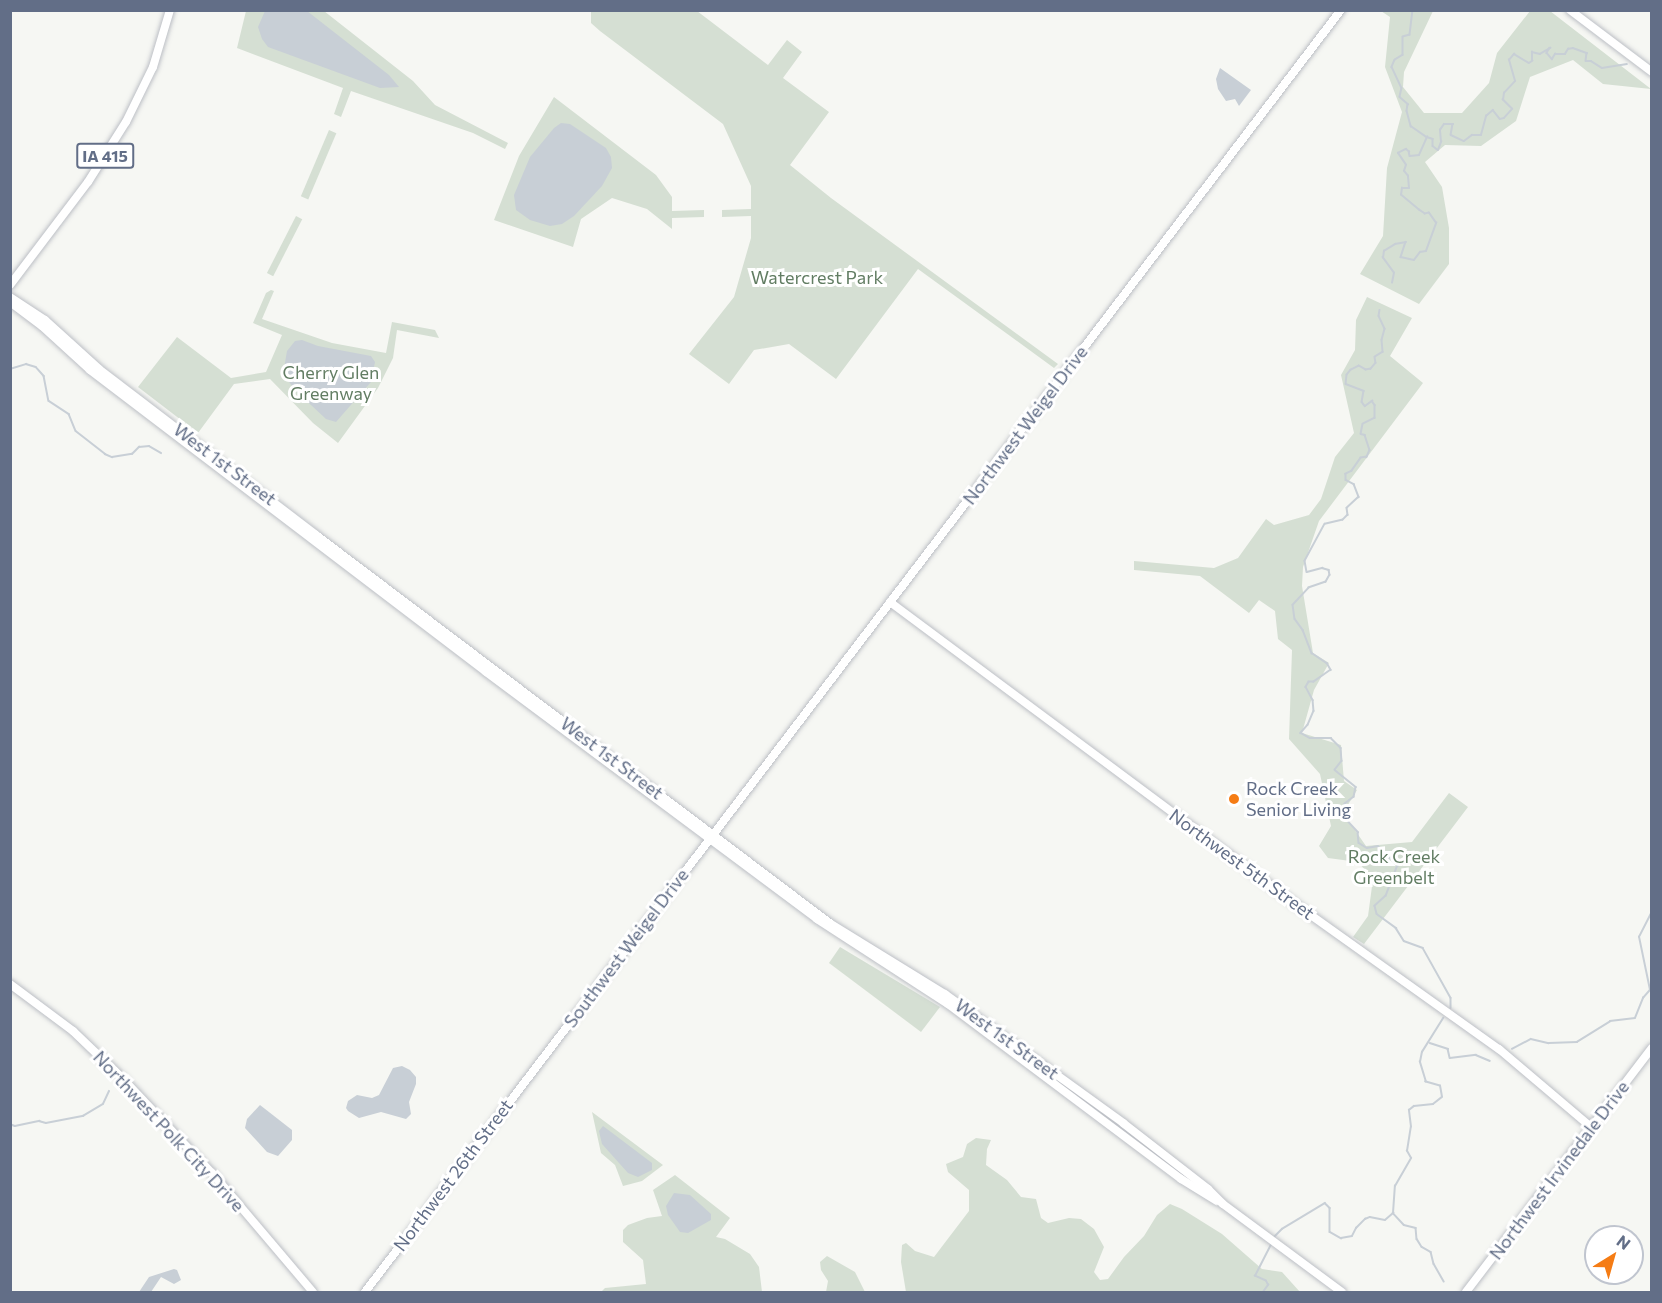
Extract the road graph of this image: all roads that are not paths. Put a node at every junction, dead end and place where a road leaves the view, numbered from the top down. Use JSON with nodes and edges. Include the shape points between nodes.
{"nodes":[{"id":1,"x":170,"y":10,"type":"edge"},
{"id":2,"x":1341,"y":10,"type":"edge"},
{"id":3,"x":1570,"y":10,"type":"edge"},
{"id":4,"x":1652,"y":72,"type":"edge"},
{"id":5,"x":10,"y":285,"type":"edge"},
{"id":6,"x":10,"y":299,"type":"edge"},
{"id":7,"x":890,"y":602,"type":"junction"},
{"id":8,"x":712,"y":836,"type":"junction"},
{"id":9,"x":10,"y":984,"type":"edge"},
{"id":10,"x":1652,"y":1048,"type":"edge"},
{"id":11,"x":543,"y":1058,"type":"joint"},
{"id":12,"x":1591,"y":1127,"type":"junction"},
{"id":13,"x":1331,"y":1284,"type":"junction"},
{"id":14,"x":313,"y":1293,"type":"edge"},
{"id":15,"x":364,"y":1293,"type":"edge"},
{"id":16,"x":1337,"y":1293,"type":"edge"},
{"id":17,"x":1342,"y":1293,"type":"edge"},
{"id":18,"x":1466,"y":1293,"type":"edge"}],
"edges":[{"from":1,"to":5,"type":"main road","number":"IA 415","via":[[153,67],[126,122],[88,182]]},
{"from":2,"to":7,"type":"street","name":"Northwest Weigel Drive"},
{"from":3,"to":4,"type":"street"},
{"from":6,"to":8,"type":"street","name":"West 1st Street","via":[[45,320],[99,369]]},
{"from":7,"to":8,"type":"street","name":"Northwest Weigel Drive"},
{"from":7,"to":12,"type":"street","name":"Northwest 5th Street","via":[[1288,899],[1499,1049]]},
{"from":8,"to":11,"type":"street","name":"Southwest Weigel Drive"},
{"from":8,"to":13,"type":"street","name":"West 1st Street","via":[[841,931],[940,990],[1123,1123]]},
{"from":9,"to":14,"type":"street","name":"Northwest Polk City Drive","via":[[73,1031],[123,1079],[212,1173]]},
{"from":10,"to":12,"type":"street","name":"Northwest Irvinedale Drive"},
{"from":11,"to":15,"type":"street","name":"Northwest 26th Street"},
{"from":12,"to":18,"type":"street","name":"Northwest Irvinedale Drive"},
{"from":13,"to":16,"type":"street","name":"West 1st Street"},
{"from":13,"to":17,"type":"street","name":"West 1st Street"}]}
